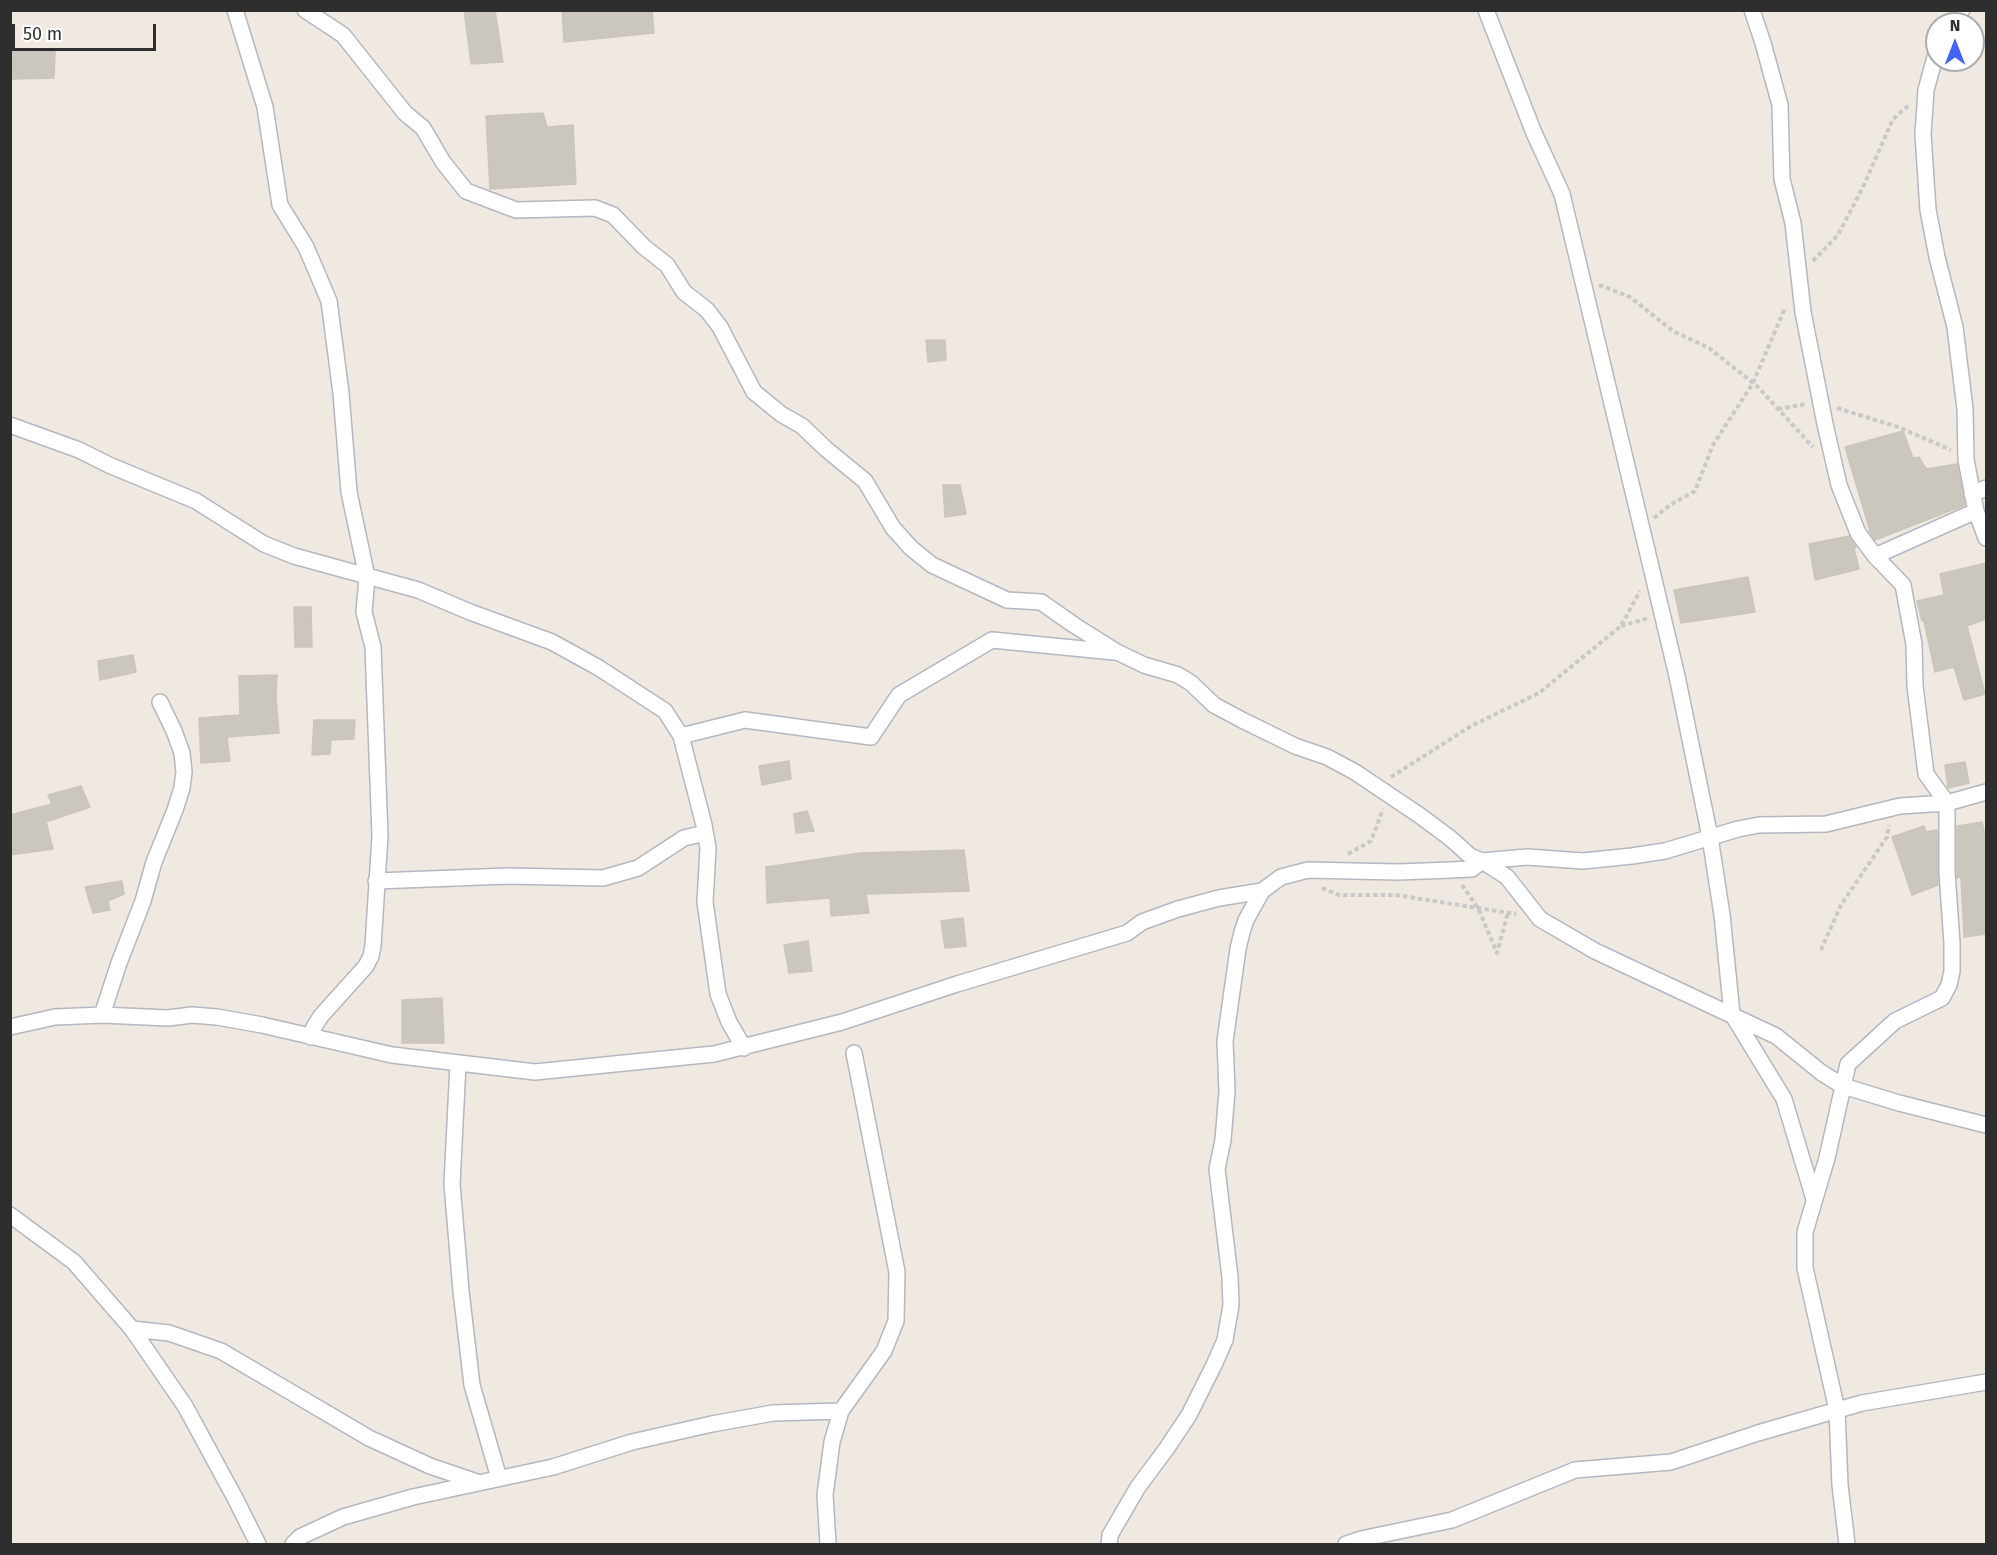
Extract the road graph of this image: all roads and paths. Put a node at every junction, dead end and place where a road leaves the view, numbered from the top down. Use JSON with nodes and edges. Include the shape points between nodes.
{"nodes":[{"id":1,"x":235,"y":10,"type":"edge"},
{"id":2,"x":304,"y":10,"type":"edge"},
{"id":3,"x":1486,"y":10,"type":"edge"},
{"id":4,"x":1752,"y":10,"type":"edge"},
{"id":5,"x":1931,"y":72,"type":"edge"},
{"id":6,"x":1582,"y":278,"type":"junction"},
{"id":7,"x":1821,"y":404,"type":"junction"},
{"id":8,"x":1778,"y":409,"type":"junction"},
{"id":9,"x":10,"y":425,"type":"edge"},
{"id":10,"x":1966,"y":455,"type":"junction"},
{"id":11,"x":1834,"y":465,"type":"junction"},
{"id":12,"x":1979,"y":491,"type":"edge"},
{"id":13,"x":1976,"y":511,"type":"junction"},
{"id":14,"x":1986,"y":538,"type":"edge"},
{"id":15,"x":1875,"y":556,"type":"junction"},
{"id":16,"x":1652,"y":568,"type":"junction"},
{"id":17,"x":367,"y":577,"type":"junction"},
{"id":18,"x":1662,"y":613,"type":"junction"},
{"id":19,"x":1621,"y":626,"type":"junction"},
{"id":20,"x":1117,"y":652,"type":"junction"},
{"id":21,"x":160,"y":702,"type":"dead end"},
{"id":22,"x":681,"y":736,"type":"junction"},
{"id":23,"x":1377,"y":786,"type":"junction"},
{"id":24,"x":1986,"y":792,"type":"edge"},
{"id":25,"x":1947,"y":803,"type":"junction"},
{"id":26,"x":1893,"y":808,"type":"junction"},
{"id":27,"x":705,"y":833,"type":"junction"},
{"id":28,"x":1710,"y":837,"type":"junction"},
{"id":29,"x":1341,"y":858,"type":"dead end"},
{"id":30,"x":1482,"y":861,"type":"junction"},
{"id":31,"x":1451,"y":870,"type":"junction"},
{"id":32,"x":376,"y":880,"type":"junction"},
{"id":33,"x":1319,"y":887,"type":"dead end"},
{"id":34,"x":1515,"y":887,"type":"junction"},
{"id":35,"x":1262,"y":891,"type":"junction"},
{"id":36,"x":1478,"y":908,"type":"junction"},
{"id":37,"x":1508,"y":913,"type":"junction"},
{"id":38,"x":1540,"y":919,"type":"junction"},
{"id":39,"x":1821,"y":950,"type":"dead end"},
{"id":40,"x":1732,"y":1014,"type":"junction"},
{"id":41,"x":102,"y":1015,"type":"junction"},
{"id":42,"x":10,"y":1027,"type":"edge"},
{"id":43,"x":311,"y":1037,"type":"junction"},
{"id":44,"x":744,"y":1048,"type":"junction"},
{"id":45,"x":854,"y":1053,"type":"dead end"},
{"id":46,"x":458,"y":1064,"type":"junction"},
{"id":47,"x":1843,"y":1086,"type":"junction"},
{"id":48,"x":1986,"y":1125,"type":"edge"},
{"id":49,"x":1814,"y":1199,"type":"junction"},
{"id":50,"x":10,"y":1215,"type":"edge"},
{"id":51,"x":132,"y":1329,"type":"junction"},
{"id":52,"x":1986,"y":1382,"type":"edge"},
{"id":53,"x":1837,"y":1410,"type":"junction"},
{"id":54,"x":841,"y":1411,"type":"junction"},
{"id":55,"x":500,"y":1478,"type":"junction"},
{"id":56,"x":478,"y":1483,"type":"junction"},
{"id":57,"x":258,"y":1545,"type":"edge"},
{"id":58,"x":293,"y":1545,"type":"edge"},
{"id":59,"x":828,"y":1545,"type":"edge"},
{"id":60,"x":1109,"y":1545,"type":"edge"},
{"id":61,"x":1346,"y":1545,"type":"edge"},
{"id":62,"x":1846,"y":1545,"type":"edge"}],
"edges":[{"from":1,"to":17,"type":"street","via":[[265,107],[280,205],[306,247],[329,301],[349,492]]},
{"from":2,"to":20,"type":"street","via":[[343,35],[405,113],[423,128],[466,191],[516,210],[595,208],[613,215],[668,265],[684,292],[707,310],[754,392],[802,426],[864,482],[893,528],[932,565],[1007,600],[1041,602]]},
{"from":3,"to":6,"type":"street","via":[[1562,194]]},
{"from":4,"to":7,"type":"street","via":[[1780,105],[1782,178],[1793,223],[1803,312]]},
{"from":5,"to":10,"type":"street","via":[[1923,134],[1928,210],[1958,346]]},
{"from":6,"to":8,"type":"path","via":[[1630,297],[1672,331],[1709,348],[1757,386]]},
{"from":6,"to":16,"type":"street"},
{"from":7,"to":8,"type":"path"},
{"from":7,"to":10,"type":"path","via":[[1898,427]]},
{"from":7,"to":11,"type":"street"},
{"from":8,"to":11,"type":"path"},
{"from":9,"to":17,"type":"street","via":[[79,450],[195,501],[264,544]]},
{"from":10,"to":12,"type":"street"},
{"from":11,"to":15,"type":"street","via":[[1858,533]]},
{"from":12,"to":13,"type":"street"},
{"from":13,"to":14,"type":"street"},
{"from":13,"to":15,"type":"street"},
{"from":15,"to":25,"type":"street","via":[[1903,585],[1914,644],[1926,774]]},
{"from":16,"to":18,"type":"street"},
{"from":16,"to":19,"type":"path"},
{"from":17,"to":22,"type":"street","via":[[418,590],[552,642],[665,711]]},
{"from":17,"to":32,"type":"street","via":[[364,612],[373,647],[379,794]]},
{"from":18,"to":19,"type":"path"},
{"from":18,"to":28,"type":"street"},
{"from":19,"to":23,"type":"path","via":[[1539,693],[1471,726]]},
{"from":20,"to":22,"type":"street","via":[[992,640],[899,695],[870,737],[745,720]]},
{"from":20,"to":23,"type":"street","via":[[1178,675],[1214,705],[1327,757]]},
{"from":21,"to":41,"type":"street","via":[[182,753],[182,788]]},
{"from":22,"to":27,"type":"street"},
{"from":23,"to":29,"type":"path","via":[[1383,808],[1371,842]]},
{"from":23,"to":30,"type":"street"},
{"from":24,"to":25,"type":"street"},
{"from":25,"to":26,"type":"street"},
{"from":25,"to":47,"type":"street","via":[[1952,960],[1949,985],[1942,998],[1895,1021],[1875,1038],[1848,1064]]},
{"from":26,"to":28,"type":"street","via":[[1826,824],[1759,825]]},
{"from":26,"to":39,"type":"path","via":[[1887,837],[1841,905]]},
{"from":27,"to":32,"type":"street","via":[[684,838],[638,868],[603,878]]},
{"from":27,"to":44,"type":"street","via":[[705,902],[718,994]]},
{"from":28,"to":30,"type":"street","via":[[1632,856],[1583,861],[1527,857]]},
{"from":28,"to":40,"type":"street"},
{"from":30,"to":31,"type":"street","via":[[1472,869]]},
{"from":30,"to":34,"type":"street"},
{"from":31,"to":35,"type":"street","via":[[1308,870],[1281,877]]},
{"from":31,"to":36,"type":"path"},
{"from":32,"to":43,"type":"street","via":[[371,956],[321,1016]]},
{"from":33,"to":36,"type":"path","via":[[1339,895],[1396,895]]},
{"from":34,"to":37,"type":"path"},
{"from":34,"to":38,"type":"street"},
{"from":35,"to":44,"type":"street","via":[[1178,909],[1100,942],[842,1022]]},
{"from":35,"to":60,"type":"street","via":[[1242,932],[1225,1041],[1227,1091],[1217,1169],[1230,1277],[1231,1305],[1225,1340],[1189,1415],[1138,1487],[1110,1535]]},
{"from":36,"to":37,"type":"path"},
{"from":36,"to":37,"type":"path","via":[[1497,952]]},
{"from":37,"to":38,"type":"path"},
{"from":38,"to":40,"type":"street","via":[[1595,951]]},
{"from":40,"to":47,"type":"street","via":[[1776,1036]]},
{"from":40,"to":49,"type":"street","via":[[1785,1099]]},
{"from":41,"to":42,"type":"street","via":[[55,1017]]},
{"from":41,"to":43,"type":"street","via":[[217,1017]]},
{"from":43,"to":46,"type":"street","via":[[392,1055]]},
{"from":44,"to":46,"type":"street","via":[[704,1056],[535,1072]]},
{"from":45,"to":54,"type":"street","via":[[897,1272],[896,1321],[884,1351]]},
{"from":46,"to":55,"type":"street","via":[[452,1184],[461,1291],[472,1385]]},
{"from":47,"to":48,"type":"street"},
{"from":47,"to":49,"type":"street"},
{"from":49,"to":53,"type":"street","via":[[1805,1232],[1805,1268]]},
{"from":50,"to":51,"type":"street","via":[[74,1262]]},
{"from":51,"to":56,"type":"street","via":[[169,1333],[221,1351],[369,1438]]},
{"from":51,"to":57,"type":"street","via":[[185,1406]]},
{"from":52,"to":53,"type":"street"},
{"from":53,"to":61,"type":"street","via":[[1671,1462],[1569,1472],[1452,1520]]},
{"from":53,"to":62,"type":"street"},
{"from":54,"to":55,"type":"street","via":[[773,1413],[712,1424]]},
{"from":54,"to":59,"type":"street","via":[[832,1442],[825,1495]]},
{"from":55,"to":56,"type":"street"},
{"from":56,"to":58,"type":"street","via":[[343,1516],[300,1537]]}]}
